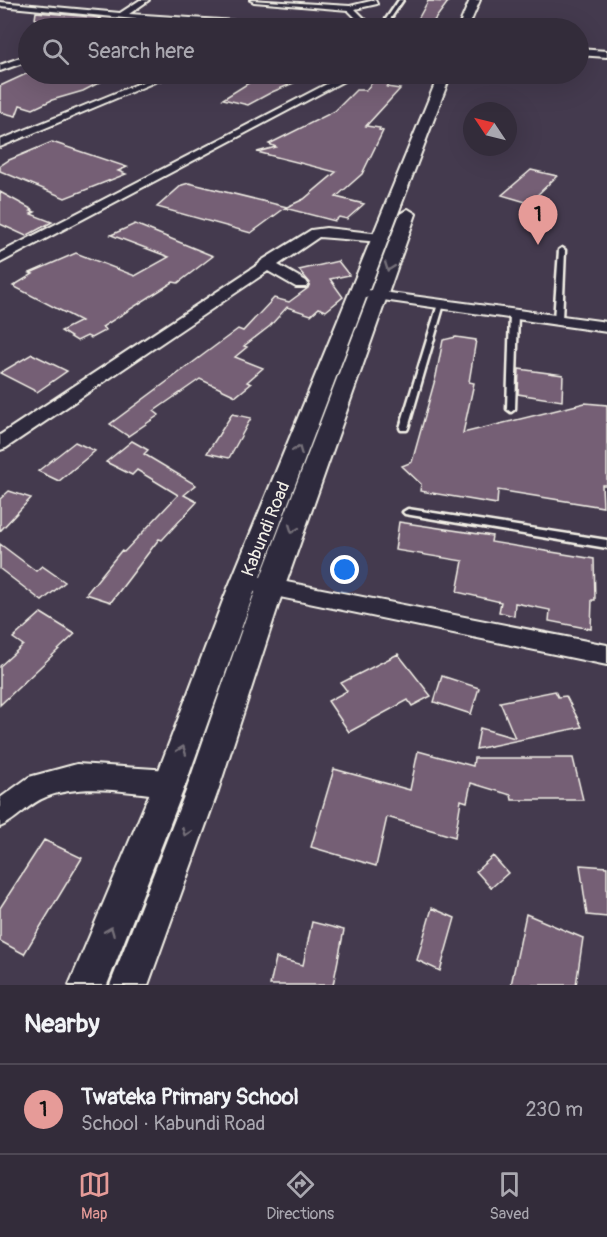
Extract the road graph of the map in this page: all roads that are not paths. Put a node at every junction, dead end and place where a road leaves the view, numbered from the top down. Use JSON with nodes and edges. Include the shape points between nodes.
{"nodes":[{"id":1,"x":145,"y":0,"type":"edge"},
{"id":2,"x":254,"y":0,"type":"edge"},
{"id":3,"x":401,"y":0,"type":"edge"},
{"id":4,"x":476,"y":0,"type":"edge"},
{"id":5,"x":375,"y":1,"type":"edge"},
{"id":6,"x":0,"y":4,"type":"edge"},
{"id":7,"x":24,"y":7,"type":"junction"},
{"id":8,"x":350,"y":8,"type":"junction"},
{"id":9,"x":0,"y":14,"type":"edge"},
{"id":10,"x":108,"y":18,"type":"edge"},
{"id":11,"x":125,"y":18,"type":"edge"},
{"id":12,"x":357,"y":18,"type":"edge"},
{"id":13,"x":365,"y":18,"type":"edge"},
{"id":14,"x":389,"y":18,"type":"edge"},
{"id":15,"x":468,"y":18,"type":"edge"},
{"id":16,"x":478,"y":18,"type":"edge"},
{"id":17,"x":589,"y":44,"type":"edge"},
{"id":18,"x":607,"y":45,"type":"edge"},
{"id":19,"x":589,"y":53,"type":"edge"},
{"id":20,"x":607,"y":54,"type":"edge"},
{"id":21,"x":18,"y":62,"type":"edge"},
{"id":22,"x":0,"y":68,"type":"edge"},
{"id":23,"x":145,"y":84,"type":"edge"},
{"id":24,"x":333,"y":84,"type":"edge"},
{"id":25,"x":442,"y":84,"type":"edge"},
{"id":26,"x":454,"y":84,"type":"edge"},
{"id":27,"x":0,"y":144,"type":"edge"},
{"id":28,"x":419,"y":162,"type":"junction"},
{"id":29,"x":381,"y":238,"type":"junction"},
{"id":30,"x":562,"y":250,"type":"dead end"},
{"id":31,"x":0,"y":259,"type":"edge"},
{"id":32,"x":266,"y":264,"type":"junction"},
{"id":33,"x":302,"y":284,"type":"dead end"},
{"id":34,"x":369,"y":295,"type":"junction"},
{"id":35,"x":441,"y":304,"type":"junction"},
{"id":36,"x":514,"y":314,"type":"junction"},
{"id":37,"x":558,"y":320,"type":"junction"},
{"id":38,"x":607,"y":327,"type":"edge"},
{"id":39,"x":511,"y":409,"type":"dead end"},
{"id":40,"x":404,"y":428,"type":"dead end"},
{"id":41,"x":0,"y":444,"type":"edge"},
{"id":42,"x":408,"y":512,"type":"dead end"},
{"id":43,"x":607,"y":544,"type":"edge"},
{"id":44,"x":246,"y":582,"type":"junction"},
{"id":45,"x":272,"y":587,"type":"junction"},
{"id":46,"x":607,"y":655,"type":"edge"},
{"id":47,"x":170,"y":783,"type":"junction"},
{"id":48,"x":0,"y":814,"type":"edge"},
{"id":49,"x":88,"y":985,"type":"edge"},
{"id":50,"x":129,"y":985,"type":"edge"}],
"edges":[{"from":1,"to":11,"type":"street"},
{"from":2,"to":8,"type":"street"},
{"from":3,"to":14,"type":"lane"},
{"from":4,"to":15,"type":"street"},
{"from":4,"to":16,"type":"street","via":[[480,8]]},
{"from":5,"to":8,"type":"street"},
{"from":5,"to":13,"type":"street"},
{"from":6,"to":7,"type":"street"},
{"from":7,"to":9,"type":"street"},
{"from":7,"to":10,"type":"street"},
{"from":8,"to":12,"type":"street"},
{"from":17,"to":18,"type":"street"},
{"from":19,"to":20,"type":"street"},
{"from":21,"to":22,"type":"street"},
{"from":23,"to":27,"type":"street"},
{"from":24,"to":31,"type":"street"},
{"from":25,"to":28,"type":"street","name":"Kabundi Road"},
{"from":26,"to":28,"type":"street","name":"Kabundi Road"},
{"from":28,"to":29,"type":"street","name":"Kabundi Road"},
{"from":28,"to":34,"type":"street","name":"Kabundi Road","one_way":true},
{"from":29,"to":32,"type":"street","via":[[316,233]]},
{"from":29,"to":34,"type":"street","name":"Kabundi Road"},
{"from":30,"to":37,"type":"lane"},
{"from":32,"to":33,"type":"street"},
{"from":32,"to":41,"type":"street"},
{"from":34,"to":35,"type":"street"},
{"from":44,"to":34,"type":"street","name":"Kabundi Road","one_way":true},
{"from":34,"to":45,"type":"street","name":"Kabundi Road","one_way":true},
{"from":35,"to":36,"type":"street"},
{"from":35,"to":40,"type":"lane"},
{"from":36,"to":37,"type":"street"},
{"from":36,"to":39,"type":"lane"},
{"from":37,"to":38,"type":"street"},
{"from":42,"to":43,"type":"lane"},
{"from":44,"to":45,"type":"street"},
{"from":47,"to":44,"type":"street","name":"Kabundi Road","one_way":true},
{"from":45,"to":46,"type":"street"},
{"from":45,"to":50,"type":"street","name":"Kabundi Road","one_way":true,"via":[[202,791]]},
{"from":47,"to":48,"type":"street","via":[[77,777],[38,786]]},
{"from":49,"to":47,"type":"street","name":"Kabundi Road","one_way":true}]}
